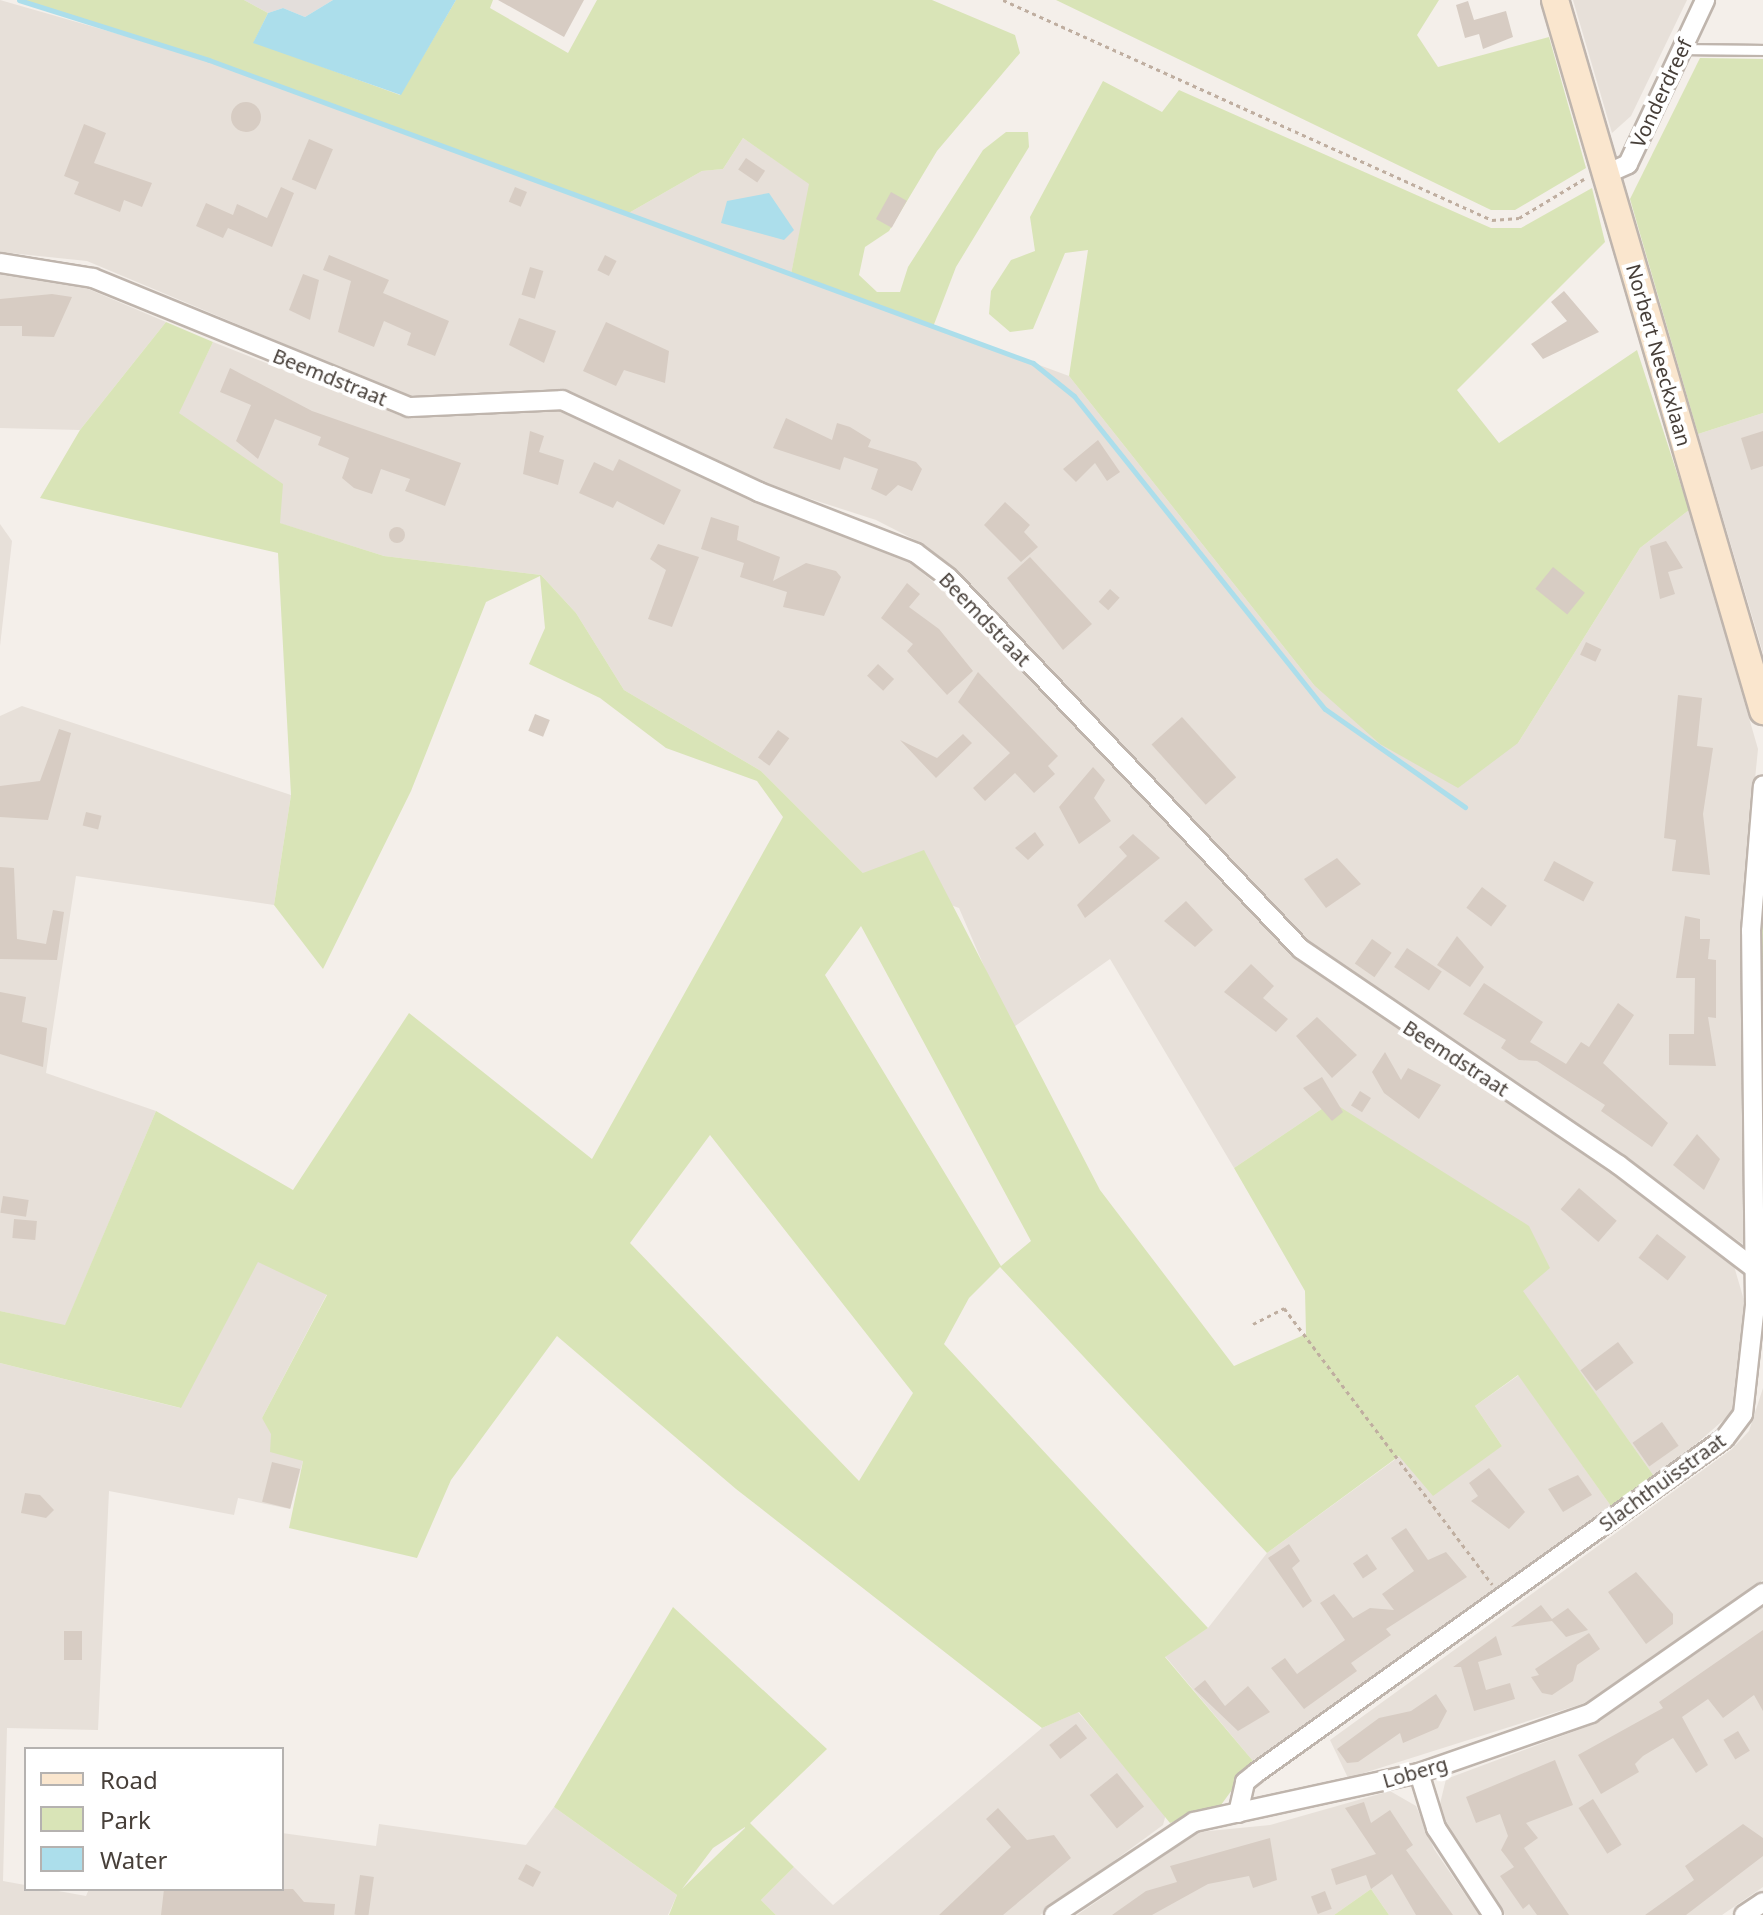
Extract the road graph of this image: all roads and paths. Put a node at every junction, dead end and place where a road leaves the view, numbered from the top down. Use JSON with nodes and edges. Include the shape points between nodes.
{"nodes":[{"id":1,"x":1003,"y":0,"type":"edge"},
{"id":2,"x":1555,"y":0,"type":"edge"},
{"id":3,"x":1705,"y":0,"type":"edge"},
{"id":4,"x":1682,"y":49,"type":"junction"},
{"id":5,"x":1763,"y":50,"type":"edge"},
{"id":6,"x":1606,"y":174,"type":"junction"},
{"id":7,"x":0,"y":263,"type":"edge"},
{"id":8,"x":1763,"y":711,"type":"edge"},
{"id":9,"x":1763,"y":785,"type":"edge"},
{"id":10,"x":1759,"y":1271,"type":"edge"},
{"id":11,"x":1253,"y":1324,"type":"dead end"},
{"id":12,"x":1763,"y":1593,"type":"edge"},
{"id":13,"x":1502,"y":1596,"type":"junction"},
{"id":14,"x":1419,"y":1773,"type":"junction"},
{"id":15,"x":1238,"y":1813,"type":"junction"},
{"id":16,"x":1763,"y":1902,"type":"edge"},
{"id":17,"x":1054,"y":1915,"type":"edge"},
{"id":18,"x":1493,"y":1915,"type":"edge"},
{"id":19,"x":1744,"y":1915,"type":"edge"}],
"edges":[{"from":1,"to":6,"type":"path","via":[[1492,220],[1519,218],[1572,182]]},
{"from":2,"to":6,"type":"main road","name":"Norbert Neeckxlaan"},
{"from":3,"to":4,"type":"street","name":"Vonderdreef"},
{"from":4,"to":5,"type":"lane"},
{"from":4,"to":6,"type":"street","name":"Vonderdreef","via":[[1628,164]]},
{"from":6,"to":8,"type":"main road","name":"Norbert Neeckxlaan"},
{"from":7,"to":10,"type":"street","name":"Beemdstraat","via":[[93,278],[409,407],[562,400],[759,492],[916,553],[949,578],[1301,949],[1619,1165]]},
{"from":9,"to":10,"type":"street","name":"Slachthuisstraat","via":[[1751,931]]},
{"from":10,"to":13,"type":"street","name":"Slachthuisstraat","via":[[1750,1385],[1736,1426]]},
{"from":11,"to":13,"type":"path","via":[[1284,1308]]},
{"from":12,"to":14,"type":"street","name":"Loberg","via":[[1591,1713]]},
{"from":13,"to":15,"type":"street","name":"Slachthuisstraat","via":[[1245,1782]]},
{"from":14,"to":15,"type":"street","name":"Loberg"},
{"from":14,"to":18,"type":"street","via":[[1441,1838]]},
{"from":15,"to":17,"type":"street","name":"Loberg","via":[[1181,1829]]},
{"from":16,"to":19,"type":"street"}]}
